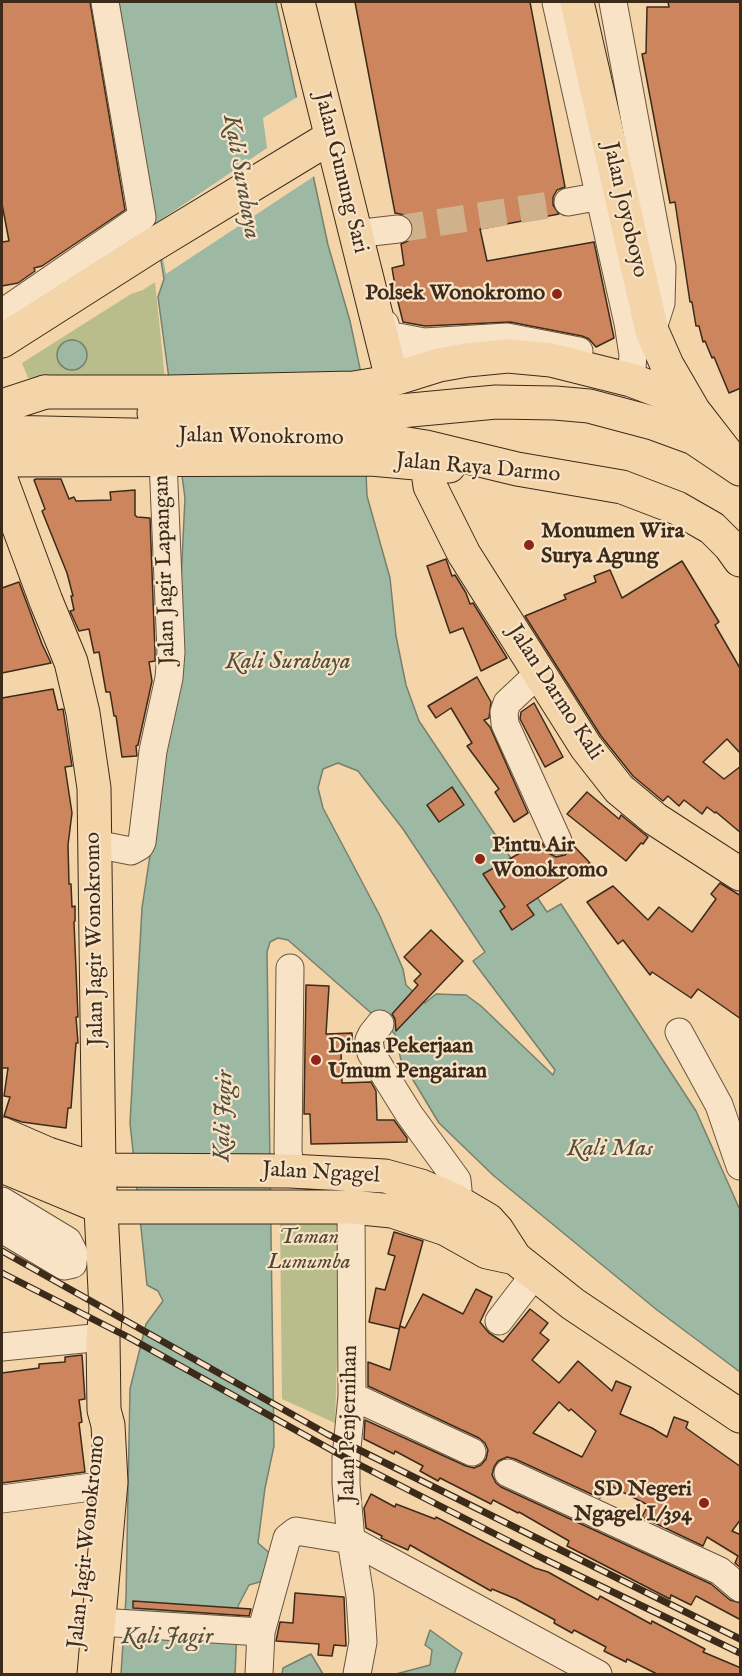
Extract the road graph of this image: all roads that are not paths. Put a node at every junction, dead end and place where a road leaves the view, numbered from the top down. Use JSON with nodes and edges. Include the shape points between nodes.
{"nodes":[{"id":1,"x":105,"y":2,"type":"edge"},
{"id":2,"x":298,"y":2,"type":"edge"},
{"id":3,"x":310,"y":2,"type":"edge"},
{"id":4,"x":556,"y":2,"type":"edge"},
{"id":5,"x":577,"y":2,"type":"edge"},
{"id":6,"x":613,"y":2,"type":"edge"},
{"id":7,"x":323,"y":143,"type":"junction"},
{"id":8,"x":601,"y":196,"type":"junction"},
{"id":9,"x":568,"y":202,"type":"tunnel mouth"},
{"id":10,"x":398,"y":230,"type":"tunnel mouth"},
{"id":11,"x":363,"y":233,"type":"junction"},
{"id":12,"x":2,"y":313,"type":"edge"},
{"id":13,"x":652,"y":331,"type":"junction"},
{"id":14,"x":388,"y":335,"type":"junction"},
{"id":15,"x":2,"y":341,"type":"edge"},
{"id":16,"x":453,"y":363,"type":"junction"},
{"id":17,"x":667,"y":365,"type":"junction"},
{"id":18,"x":632,"y":373,"type":"junction"},
{"id":19,"x":2,"y":388,"type":"edge"},
{"id":20,"x":45,"y":392,"type":"junction"},
{"id":21,"x":2,"y":408,"type":"edge"},
{"id":22,"x":693,"y":410,"type":"junction"},
{"id":23,"x":384,"y":415,"type":"junction"},
{"id":24,"x":2,"y":432,"type":"edge"},
{"id":25,"x":170,"y":432,"type":"junction"},
{"id":26,"x":2,"y":460,"type":"edge"},
{"id":27,"x":737,"y":460,"type":"edge"},
{"id":28,"x":427,"y":465,"type":"junction"},
{"id":29,"x":517,"y":469,"type":"junction"},
{"id":30,"x":2,"y":482,"type":"edge"},
{"id":31,"x":741,"y":560,"type":"edge"},
{"id":32,"x":540,"y":672,"type":"junction"},
{"id":33,"x":558,"y":841,"type":"dead end"},
{"id":34,"x":95,"y":844,"type":"junction"},
{"id":35,"x":741,"y":874,"type":"edge"},
{"id":36,"x":290,"y":968,"type":"dead end"},
{"id":37,"x":380,"y":1024,"type":"dead end"},
{"id":38,"x":679,"y":1032,"type":"dead end"},
{"id":39,"x":2,"y":1134,"type":"edge"},
{"id":40,"x":431,"y":1143,"type":"junction"},
{"id":41,"x":2,"y":1166,"type":"edge"},
{"id":42,"x":741,"y":1166,"type":"edge"},
{"id":43,"x":99,"y":1170,"type":"junction"},
{"id":44,"x":285,"y":1170,"type":"junction"},
{"id":45,"x":421,"y":1186,"type":"junction"},
{"id":46,"x":454,"y":1200,"type":"junction"},
{"id":47,"x":2,"y":1201,"type":"edge"},
{"id":48,"x":101,"y":1207,"type":"junction"},
{"id":49,"x":351,"y":1207,"type":"junction"},
{"id":50,"x":2,"y":1229,"type":"edge"},
{"id":51,"x":525,"y":1266,"type":"junction"},
{"id":52,"x":499,"y":1321,"type":"dead end"},
{"id":53,"x":103,"y":1337,"type":"junction"},
{"id":54,"x":2,"y":1347,"type":"edge"},
{"id":55,"x":352,"y":1396,"type":"junction"},
{"id":56,"x":104,"y":1410,"type":"junction"},
{"id":57,"x":741,"y":1416,"type":"edge"},
{"id":58,"x":472,"y":1452,"type":"dead end"},
{"id":59,"x":508,"y":1473,"type":"dead end"},
{"id":60,"x":90,"y":1488,"type":"junction"},
{"id":61,"x":2,"y":1499,"type":"edge"},
{"id":62,"x":351,"y":1540,"type":"junction"},
{"id":63,"x":741,"y":1588,"type":"edge"},
{"id":64,"x":110,"y":1623,"type":"junction"},
{"id":65,"x":255,"y":1632,"type":"junction"},
{"id":66,"x":75,"y":1674,"type":"edge"},
{"id":67,"x":94,"y":1674,"type":"edge"},
{"id":68,"x":260,"y":1674,"type":"edge"},
{"id":69,"x":357,"y":1674,"type":"edge"},
{"id":70,"x":598,"y":1674,"type":"edge"}],
"edges":[{"from":1,"to":12,"type":"street","via":[[142,217]]},
{"from":2,"to":7,"type":"main road","name":"Jalan Gunung Sari"},
{"from":3,"to":11,"type":"street"},
{"from":4,"to":8,"type":"street"},
{"from":5,"to":13,"type":"main road","name":"Jalan Joyoboyo"},
{"from":6,"to":13,"type":"street","via":[[662,267],[661,303]]},
{"from":7,"to":15,"type":"main road"},
{"from":7,"to":23,"type":"main road","name":"Jalan Gunung Sari"},
{"from":8,"to":9,"type":"street"},
{"from":8,"to":18,"type":"street","via":[[628,323]]},
{"from":10,"to":11,"type":"street"},
{"from":11,"to":14,"type":"street"},
{"from":13,"to":17,"type":"main road","name":"Jalan Joyoboyo"},
{"from":14,"to":16,"type":"street","via":[[397,350],[407,356]]},
{"from":14,"to":18,"type":"street","via":[[424,342],[507,337],[568,348]]},
{"from":16,"to":18,"type":"main road","via":[[508,356]]},
{"from":16,"to":23,"type":"main road"},
{"from":17,"to":18,"type":"street"},
{"from":17,"to":22,"type":"main road","name":"Jalan Joyoboyo"},
{"from":18,"to":22,"type":"main road"},
{"from":19,"to":20,"type":"main road","name":"Jalan Wonokromo"},
{"from":20,"to":21,"type":"main road"},
{"from":20,"to":25,"type":"main road","name":"Jalan Wonokromo"},
{"from":21,"to":25,"type":"main road","name":"Jalan Wonokromo"},
{"from":22,"to":27,"type":"main road","name":"Jalan Joyoboyo"},
{"from":23,"to":25,"type":"main road","name":"Jalan Wonokromo"},
{"from":23,"to":25,"type":"main road","name":"Jalan Wonokromo","via":[[354,388]]},
{"from":23,"to":27,"type":"main road","via":[[496,402],[589,406],[653,423]]},
{"from":23,"to":28,"type":"main road","name":"Jalan Raya Darmo"},
{"from":23,"to":29,"type":"main road","name":"Jalan Wonokromo","via":[[426,447]]},
{"from":24,"to":25,"type":"main road","name":"Jalan Wonokromo"},
{"from":25,"to":26,"type":"main road"},
{"from":25,"to":34,"type":"street","name":"Jalan Jagir Lapangan","via":[[171,652],[142,842],[131,850]]},
{"from":28,"to":29,"type":"main road","name":"Jalan Raya Darmo"},
{"from":28,"to":32,"type":"main road","name":"Jalan Darmo Kali","via":[[430,486],[464,554]]},
{"from":29,"to":31,"type":"main road","name":"Jalan Raya Darmo","via":[[622,487],[677,508],[712,528]]},
{"from":30,"to":34,"type":"main road","name":"Jalan Jagir Wonokromo","via":[[71,662],[94,788]]},
{"from":32,"to":33,"type":"street","via":[[507,703],[505,724]]},
{"from":32,"to":35,"type":"main road","name":"Jalan Darmo Kali","via":[[586,747],[619,789],[655,819]]},
{"from":34,"to":43,"type":"main road","name":"Jalan Jagir Wonokromo"},
{"from":36,"to":44,"type":"street"},
{"from":37,"to":40,"type":"street","via":[[369,1040],[371,1053]]},
{"from":38,"to":42,"type":"street","via":[[719,1105]]},
{"from":39,"to":43,"type":"main road","name":"Jalan Ngagel"},
{"from":40,"to":45,"type":"street"},
{"from":40,"to":46,"type":"street","via":[[457,1180]]},
{"from":41,"to":48,"type":"main road","name":"Jalan Ngagel"},
{"from":43,"to":44,"type":"main road","name":"Jalan Ngagel"},
{"from":43,"to":48,"type":"main road","name":"Jalan Jagir Wonokromo"},
{"from":44,"to":45,"type":"main road","name":"Jalan Ngagel","via":[[385,1176]]},
{"from":45,"to":46,"type":"main road","name":"Jalan Ngagel"},
{"from":46,"to":51,"type":"main road","name":"Jalan Ngagel","via":[[488,1220]]},
{"from":47,"to":50,"type":"street","via":[[68,1241],[74,1253],[73,1264],[64,1266]]},
{"from":48,"to":49,"type":"main road","name":"Jalan Ngagel"},
{"from":48,"to":53,"type":"main road","name":"Jalan Jagir Wonokromo","via":[[106,1310]]},
{"from":49,"to":51,"type":"main road","name":"Jalan Ngagel","via":[[392,1211],[446,1229],[487,1252]]},
{"from":49,"to":55,"type":"street","name":"Jalan Penjernihan"},
{"from":51,"to":52,"type":"street"},
{"from":51,"to":57,"type":"main road","name":"Jalan Ngagel","via":[[573,1304]]},
{"from":53,"to":54,"type":"street"},
{"from":53,"to":56,"type":"main road","name":"Jalan Jagir Wonokromo"},
{"from":55,"to":58,"type":"street"},
{"from":55,"to":62,"type":"street","name":"Jalan Penjernihan","via":[[346,1458]]},
{"from":56,"to":60,"type":"main road","name":"Jalan Jagir Wonokromo"},
{"from":56,"to":64,"type":"main road","name":"Jalan Jagir Wonokromo","via":[[111,1482]]},
{"from":59,"to":63,"type":"street","via":[[720,1571]]},
{"from":60,"to":61,"type":"street"},
{"from":60,"to":66,"type":"main road","name":"Jalan Jagir Wonokromo"},
{"from":62,"to":65,"type":"street","via":[[296,1531],[289,1535]]},
{"from":62,"to":69,"type":"street","name":"Jalan Penjernihan","via":[[363,1642]]},
{"from":62,"to":70,"type":"street"},
{"from":64,"to":65,"type":"street"},
{"from":64,"to":67,"type":"main road","name":"Jalan Jagir Wonokromo"},
{"from":65,"to":68,"type":"street"}]}
